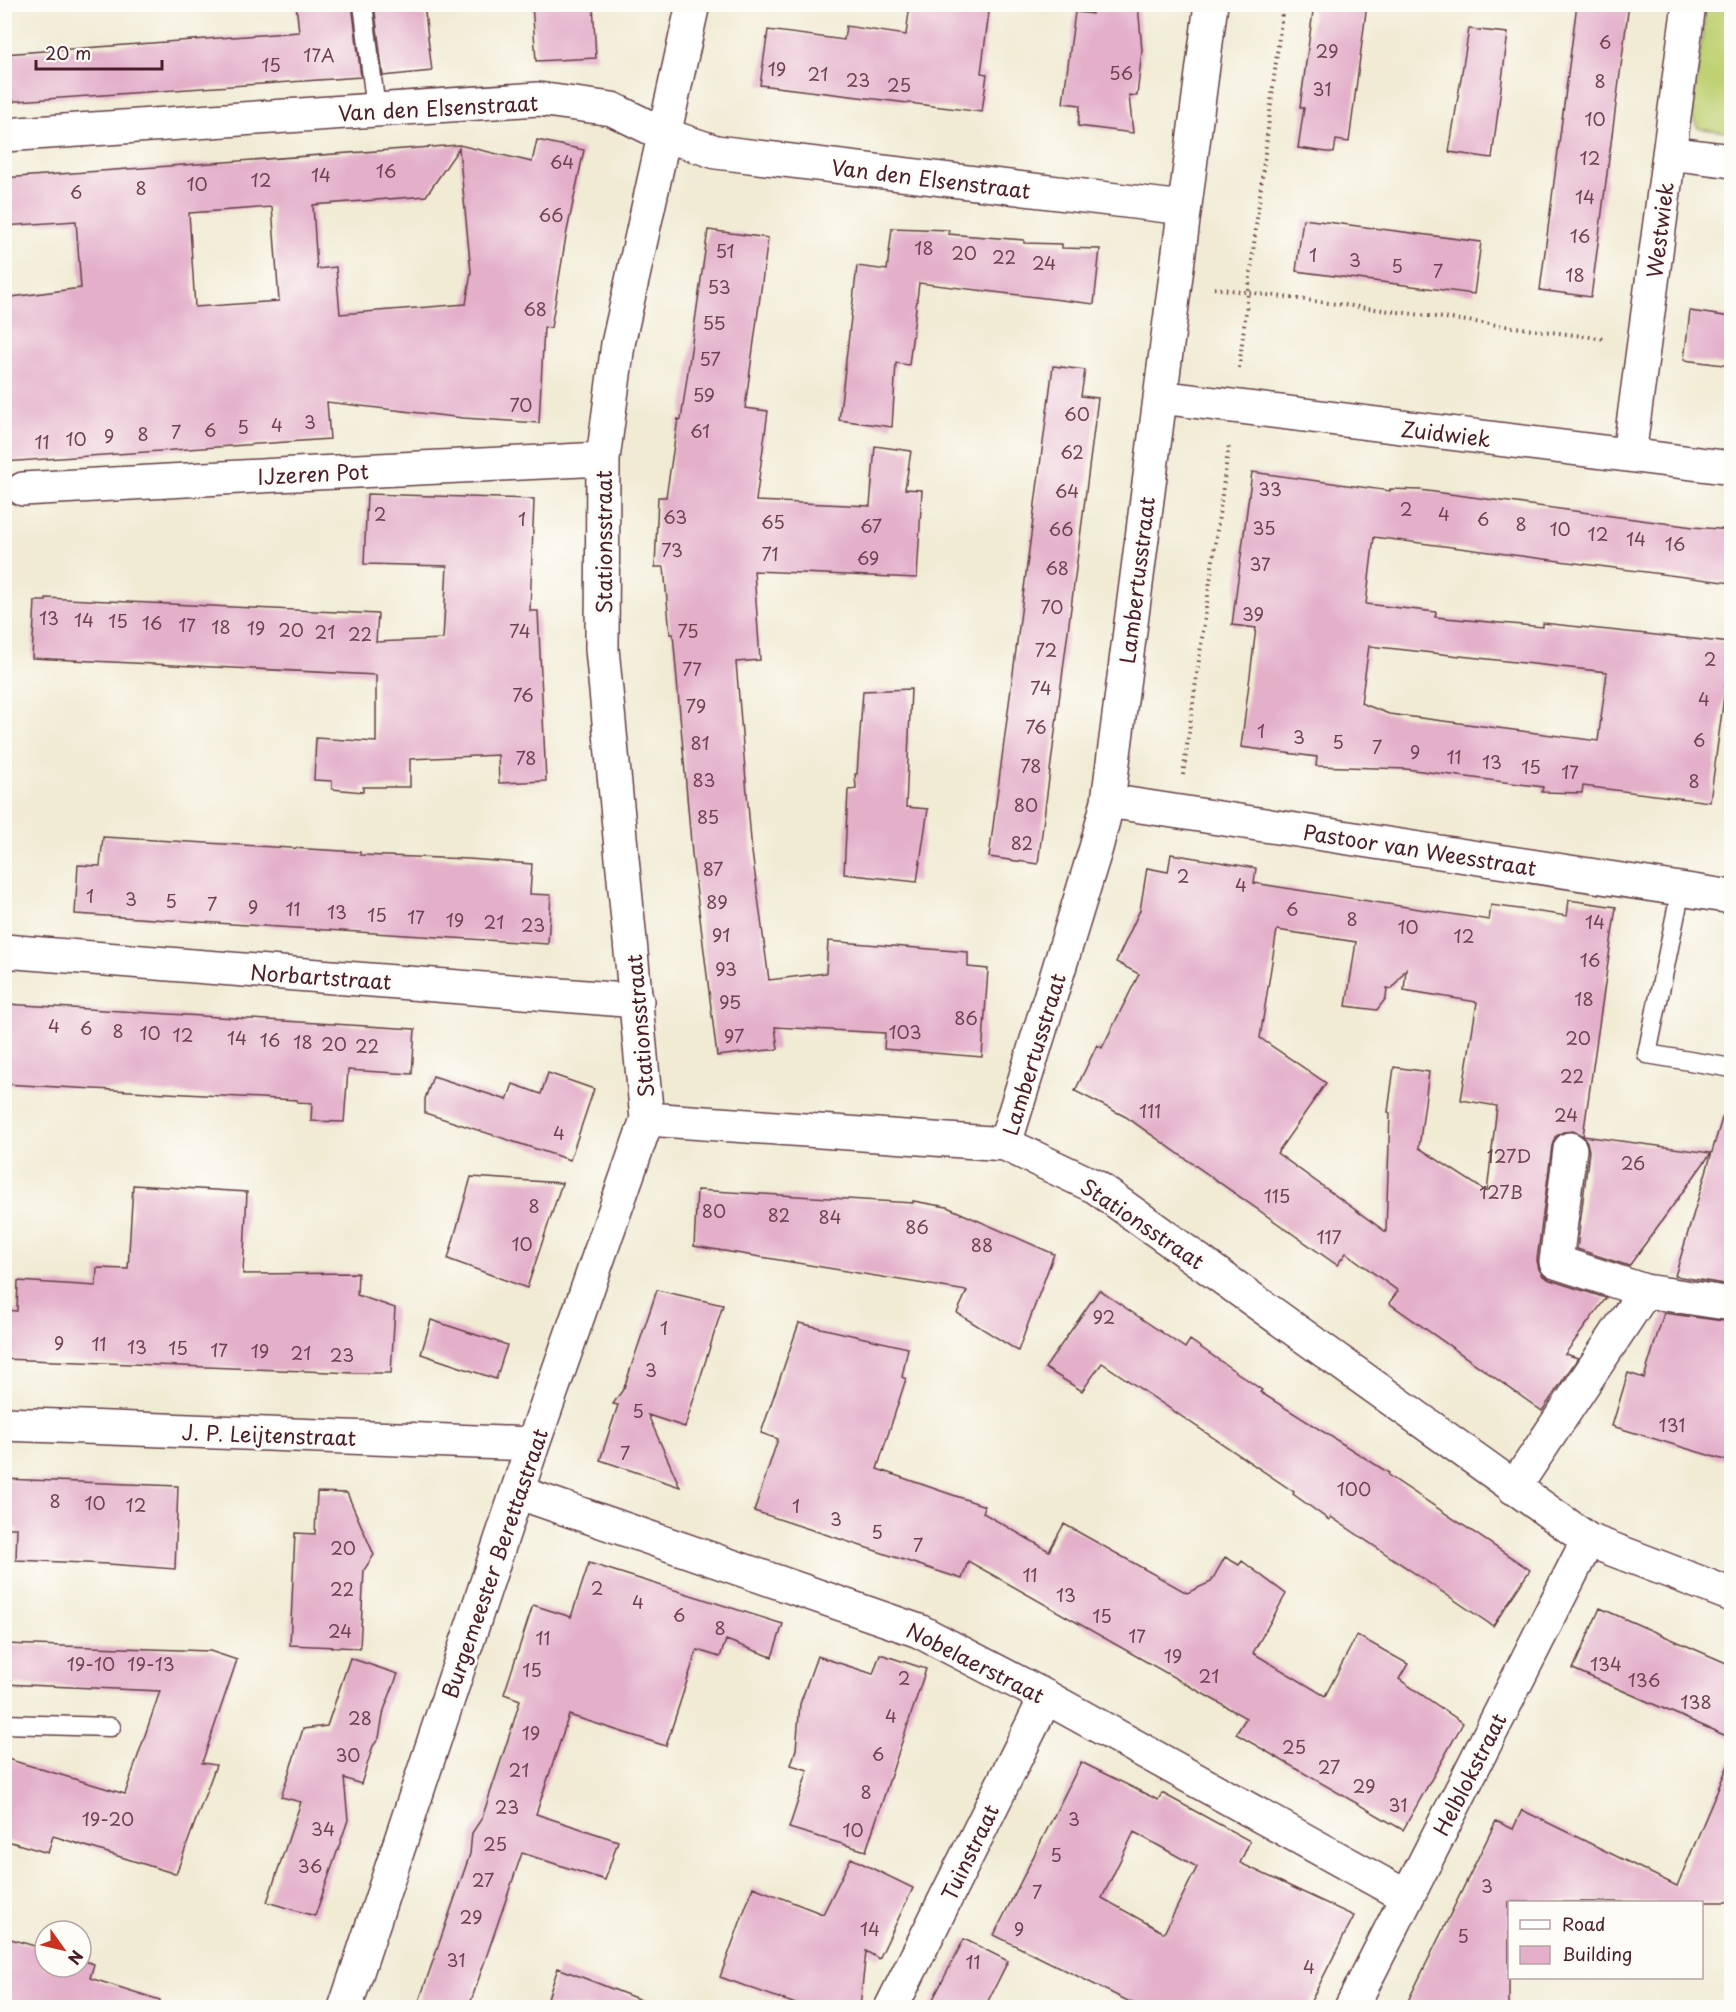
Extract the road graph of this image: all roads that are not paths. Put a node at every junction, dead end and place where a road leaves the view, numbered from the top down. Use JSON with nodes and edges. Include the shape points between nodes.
{"nodes":[{"id":1,"x":363,"y":4,"type":"edge"},
{"id":2,"x":693,"y":4,"type":"edge"},
{"id":3,"x":1210,"y":4,"type":"edge"},
{"id":4,"x":1689,"y":4,"type":"edge"},
{"id":5,"x":376,"y":110,"type":"junction"},
{"id":6,"x":4,"y":135,"type":"edge"},
{"id":7,"x":665,"y":135,"type":"junction"},
{"id":8,"x":1669,"y":153,"type":"junction"},
{"id":9,"x":1731,"y":161,"type":"edge"},
{"id":10,"x":1184,"y":208,"type":"junction"},
{"id":11,"x":1160,"y":397,"type":"junction"},
{"id":12,"x":1629,"y":455,"type":"junction"},
{"id":13,"x":603,"y":459,"type":"junction"},
{"id":14,"x":1731,"y":468,"type":"edge"},
{"id":15,"x":23,"y":489,"type":"dead end"},
{"id":16,"x":1108,"y":801,"type":"junction"},
{"id":17,"x":1681,"y":889,"type":"junction"},
{"id":18,"x":1731,"y":897,"type":"edge"},
{"id":19,"x":4,"y":951,"type":"edge"},
{"id":20,"x":637,"y":1001,"type":"junction"},
{"id":21,"x":1731,"y":1068,"type":"edge"},
{"id":22,"x":647,"y":1119,"type":"junction"},
{"id":23,"x":1005,"y":1144,"type":"junction"},
{"id":24,"x":1570,"y":1149,"type":"dead end"},
{"id":25,"x":1645,"y":1291,"type":"junction"},
{"id":26,"x":1731,"y":1304,"type":"edge"},
{"id":27,"x":4,"y":1424,"type":"edge"},
{"id":28,"x":533,"y":1444,"type":"junction"},
{"id":29,"x":1514,"y":1488,"type":"junction"},
{"id":30,"x":517,"y":1492,"type":"junction"},
{"id":31,"x":1588,"y":1540,"type":"junction"},
{"id":32,"x":1731,"y":1595,"type":"edge"},
{"id":33,"x":1046,"y":1697,"type":"junction"},
{"id":34,"x":4,"y":1724,"type":"edge"},
{"id":35,"x":111,"y":1727,"type":"dead end"},
{"id":36,"x":1407,"y":1897,"type":"junction"},
{"id":37,"x":345,"y":2007,"type":"edge"},
{"id":38,"x":891,"y":2007,"type":"edge"},
{"id":39,"x":1351,"y":2007,"type":"edge"}],
"edges":[{"from":1,"to":5,"type":"lane"},
{"from":2,"to":7,"type":"street","name":"Stationsstraat"},
{"from":3,"to":10,"type":"street","name":"Lambertusstraat"},
{"from":4,"to":8,"type":"street","name":"Westwiek"},
{"from":5,"to":6,"type":"street","name":"Van den Elsenstraat"},
{"from":5,"to":7,"type":"street","name":"Van den Elsenstraat","via":[[538,99],[612,109]]},
{"from":7,"to":10,"type":"street","name":"Van den Elsenstraat","via":[[716,152]]},
{"from":7,"to":13,"type":"street","name":"Stationsstraat","via":[[618,344]]},
{"from":8,"to":9,"type":"street"},
{"from":8,"to":12,"type":"street","name":"Westwiek"},
{"from":10,"to":11,"type":"street","name":"Lambertusstraat"},
{"from":11,"to":12,"type":"street","name":"Zuidwiek"},
{"from":11,"to":16,"type":"street","name":"Lambertusstraat"},
{"from":12,"to":14,"type":"street","name":"Zuidwiek"},
{"from":13,"to":15,"type":"street","name":"IJzeren Pot"},
{"from":13,"to":20,"type":"street","name":"Stationsstraat","via":[[602,649]]},
{"from":16,"to":17,"type":"street","name":"Pastoor van Weesstraat"},
{"from":16,"to":23,"type":"street","name":"Lambertusstraat"},
{"from":17,"to":18,"type":"street","name":"Pastoor van Weesstraat"},
{"from":17,"to":21,"type":"lane","via":[[1647,1054]]},
{"from":19,"to":20,"type":"street","name":"Norbartstraat"},
{"from":20,"to":22,"type":"street","name":"Stationsstraat"},
{"from":22,"to":23,"type":"street","name":"Stationsstraat"},
{"from":22,"to":28,"type":"street","name":"Burgemeester Berettastraat"},
{"from":23,"to":29,"type":"street","name":"Stationsstraat","via":[[1096,1187]]},
{"from":24,"to":25,"type":"street","via":[[1556,1262]]},
{"from":25,"to":26,"type":"street"},
{"from":25,"to":29,"type":"street"},
{"from":27,"to":28,"type":"street","name":"J. P. Leijtenstraat"},
{"from":28,"to":30,"type":"street","name":"Burgemeester Berettastraat"},
{"from":29,"to":31,"type":"street","name":"Stationsstraat"},
{"from":30,"to":33,"type":"street","name":"Nobelaerstraat","via":[[919,1631]]},
{"from":30,"to":37,"type":"street","name":"Burgemeester Berettastraat"},
{"from":31,"to":32,"type":"street","name":"Stationsstraat"},
{"from":31,"to":36,"type":"street","name":"Helblokstraat"},
{"from":33,"to":36,"type":"street","name":"Nobelaerstraat"},
{"from":33,"to":38,"type":"street","name":"Tuinstraat"},
{"from":34,"to":35,"type":"lane"},
{"from":36,"to":39,"type":"street","name":"Helblokstraat"}]}
